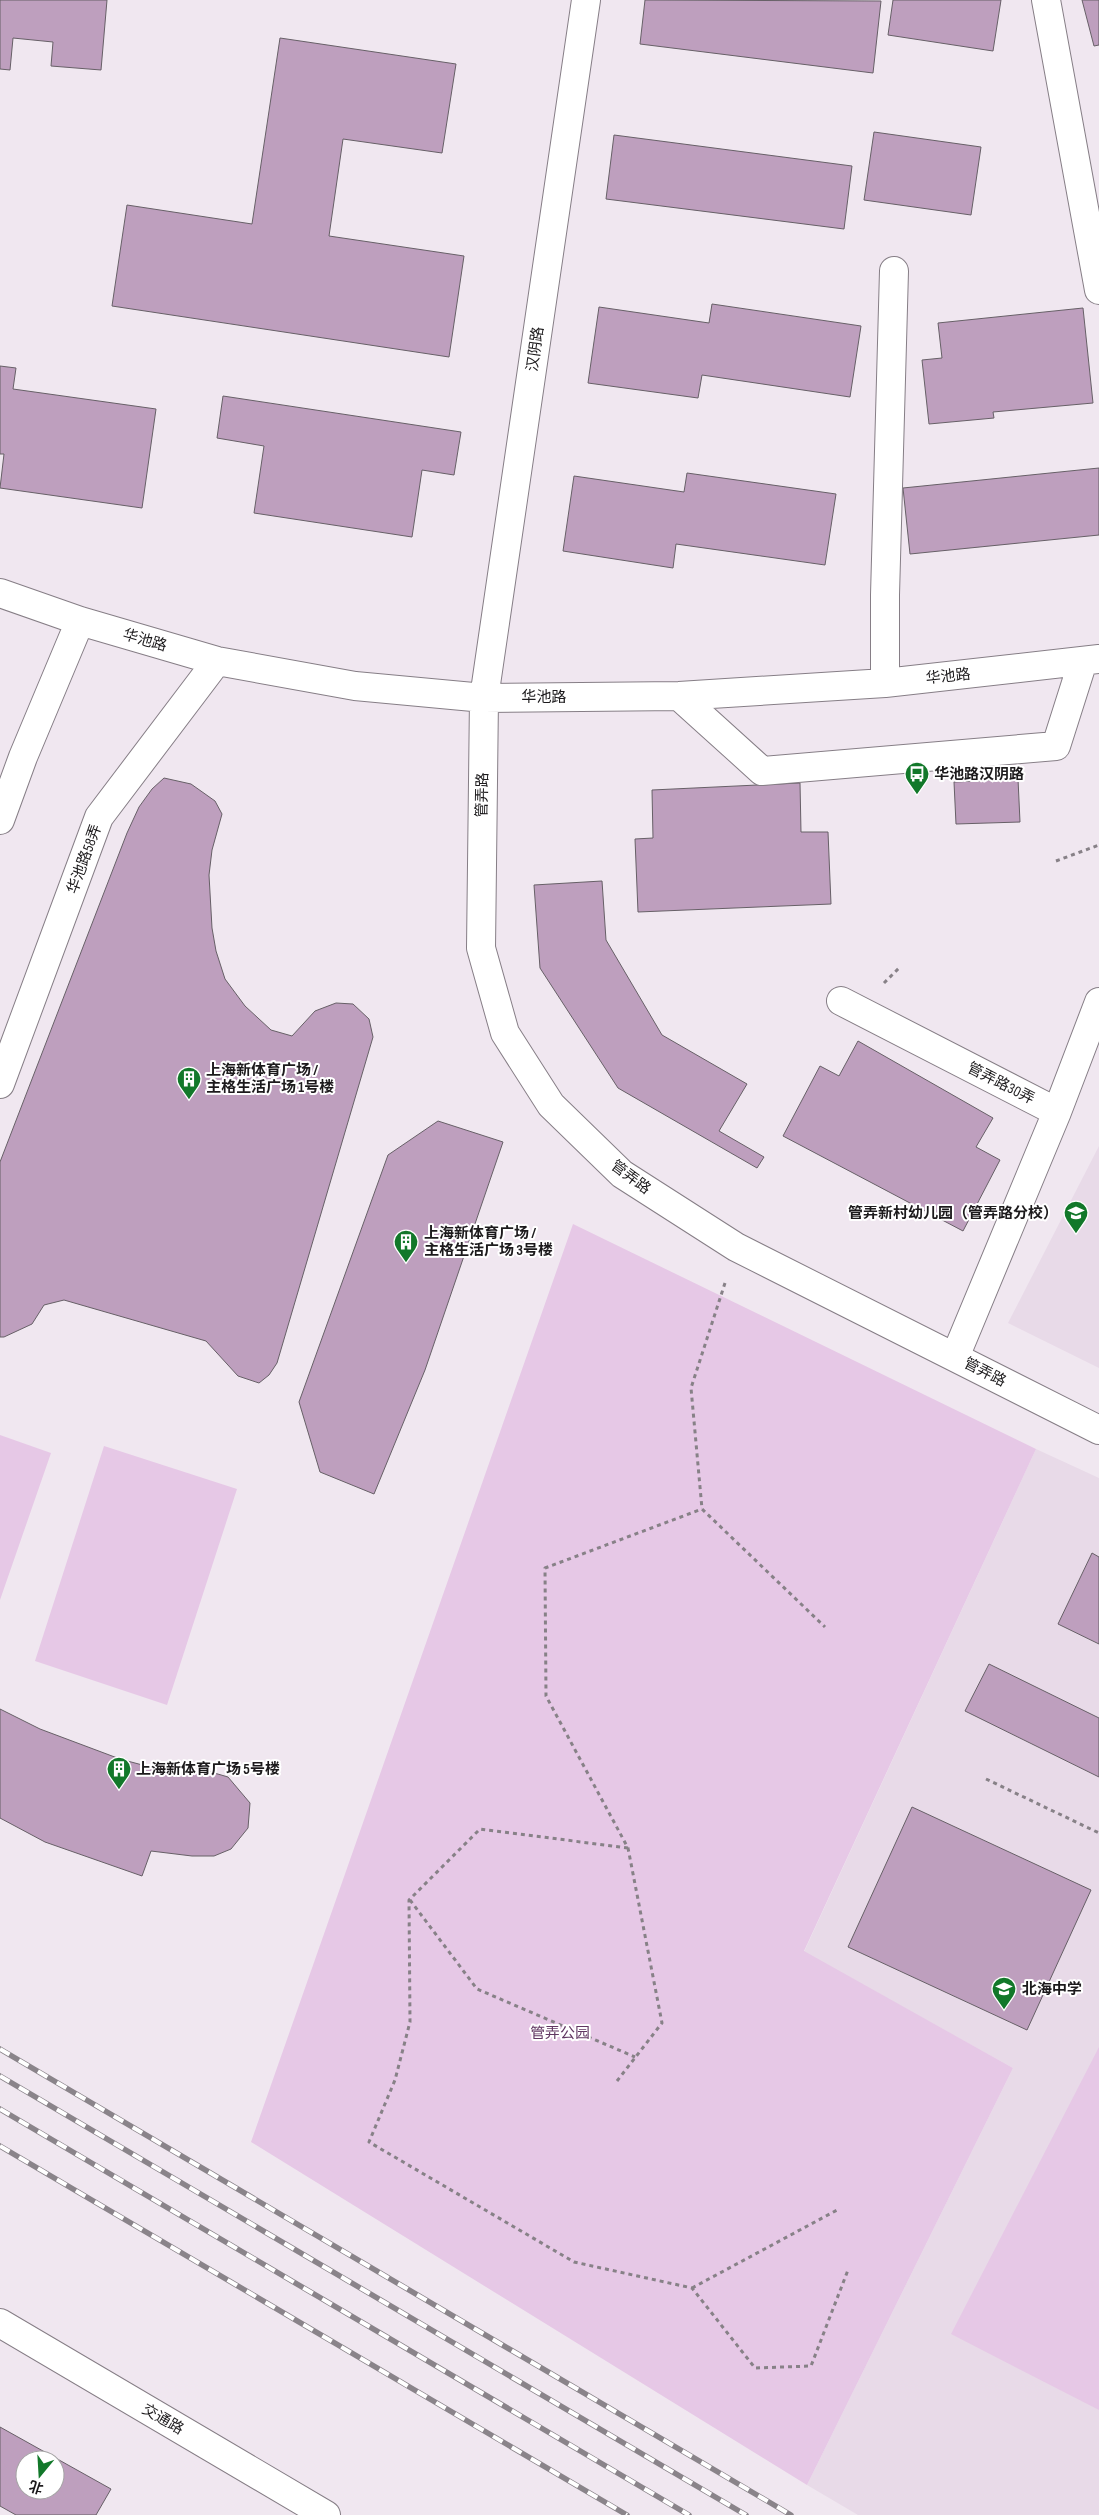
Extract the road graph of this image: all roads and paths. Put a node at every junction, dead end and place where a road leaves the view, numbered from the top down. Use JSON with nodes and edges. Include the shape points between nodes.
{"nodes":[{"id":1,"x":586,"y":0,"type":"edge"},
{"id":2,"x":1046,"y":0,"type":"edge"},
{"id":3,"x":894,"y":271,"type":"dead end"},
{"id":4,"x":1099,"y":290,"type":"edge"},
{"id":5,"x":0,"y":593,"type":"edge"},
{"id":6,"x":80,"y":621,"type":"junction"},
{"id":7,"x":1091,"y":660,"type":"edge"},
{"id":8,"x":217,"y":661,"type":"junction"},
{"id":9,"x":885,"y":683,"type":"junction"},
{"id":10,"x":679,"y":696,"type":"junction"},
{"id":11,"x":484,"y":698,"type":"junction"},
{"id":12,"x":0,"y":820,"type":"edge"},
{"id":13,"x":1099,"y":845,"type":"edge"},
{"id":14,"x":1056,"y":861,"type":"dead end"},
{"id":15,"x":841,"y":1001,"type":"dead end"},
{"id":16,"x":1099,"y":1002,"type":"edge"},
{"id":17,"x":0,"y":1084,"type":"edge"},
{"id":18,"x":1057,"y":1112,"type":"junction"},
{"id":19,"x":736,"y":1247,"type":"junction"},
{"id":20,"x":955,"y":1357,"type":"junction"},
{"id":21,"x":1099,"y":1430,"type":"edge"},
{"id":22,"x":702,"y":1509,"type":"junction"},
{"id":23,"x":825,"y":1627,"type":"dead end"},
{"id":24,"x":986,"y":1779,"type":"dead end"},
{"id":25,"x":1099,"y":1833,"type":"edge"},
{"id":26,"x":628,"y":1848,"type":"junction"},
{"id":27,"x":409,"y":1900,"type":"junction"},
{"id":28,"x":635,"y":2057,"type":"junction"},
{"id":29,"x":617,"y":2081,"type":"dead end"},
{"id":30,"x":839,"y":2210,"type":"dead end"},
{"id":31,"x":848,"y":2270,"type":"dead end"},
{"id":32,"x":692,"y":2288,"type":"junction"},
{"id":33,"x":0,"y":2323,"type":"edge"},
{"id":34,"x":326,"y":2515,"type":"edge"}],
"edges":[{"from":1,"to":11,"type":"street","name":"汉阴路"},
{"from":2,"to":4,"type":"street"},
{"from":3,"to":9,"type":"street"},
{"from":5,"to":6,"type":"street","name":"华池路"},
{"from":6,"to":8,"type":"street","name":"华池路"},
{"from":6,"to":12,"type":"street"},
{"from":7,"to":9,"type":"street","name":"华池路"},
{"from":7,"to":10,"type":"street","via":[[1056,746],[762,771]]},
{"from":8,"to":11,"type":"street","name":"华池路","via":[[355,686]]},
{"from":8,"to":17,"type":"street","name":"华池路58弄","via":[[99,817]]},
{"from":9,"to":10,"type":"street","name":"华池路"},
{"from":10,"to":11,"type":"street","name":"华池路"},
{"from":11,"to":19,"type":"street","name":"管弄路","via":[[481,948],[505,1033],[551,1105],[622,1174]]},
{"from":13,"to":14,"type":"path"},
{"from":15,"to":18,"type":"street","name":"管弄路30弄"},
{"from":16,"to":18,"type":"street"},
{"from":18,"to":20,"type":"street"},
{"from":19,"to":20,"type":"street","name":"管弄路"},
{"from":19,"to":22,"type":"path","via":[[691,1388]]},
{"from":20,"to":21,"type":"street","name":"管弄路"},
{"from":22,"to":23,"type":"path"},
{"from":22,"to":26,"type":"path","via":[[544,1568],[546,1696]]},
{"from":24,"to":25,"type":"path"},
{"from":26,"to":27,"type":"path","via":[[480,1829]]},
{"from":26,"to":28,"type":"path","via":[[662,2023]]},
{"from":27,"to":28,"type":"path","via":[[477,1988]]},
{"from":27,"to":32,"type":"path","via":[[410,2022],[395,2080],[369,2142],[574,2262]]},
{"from":28,"to":29,"type":"path"},
{"from":30,"to":32,"type":"path"},
{"from":31,"to":32,"type":"path","via":[[811,2366],[755,2368]]},
{"from":33,"to":34,"type":"street","name":"交通路"}]}
